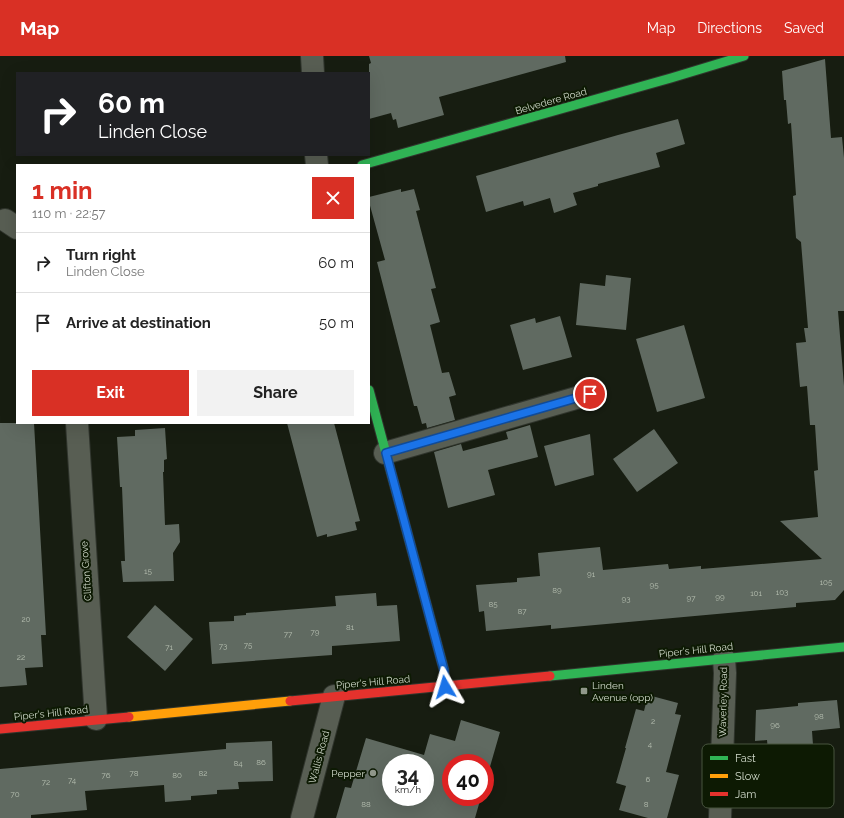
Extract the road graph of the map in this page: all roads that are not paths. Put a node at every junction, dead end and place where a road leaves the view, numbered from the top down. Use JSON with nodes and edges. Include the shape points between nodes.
{"nodes":[{"id":1,"x":312,"y":56,"type":"edge"},
{"id":2,"x":744,"y":56,"type":"edge"},
{"id":3,"x":313,"y":72,"type":"edge"},
{"id":4,"x":366,"y":164,"type":"edge"},
{"id":5,"x":370,"y":394,"type":"edge"},
{"id":6,"x":590,"y":394,"type":"dead end"},
{"id":7,"x":77,"y":424,"type":"edge"},
{"id":8,"x":386,"y":453,"type":"junction"},
{"id":9,"x":844,"y":647,"type":"edge"},
{"id":10,"x":724,"y":659,"type":"junction"},
{"id":11,"x":445,"y":687,"type":"junction"},
{"id":12,"x":334,"y":696,"type":"junction"},
{"id":13,"x":96,"y":719,"type":"junction"},
{"id":14,"x":0,"y":729,"type":"edge"},
{"id":15,"x":723,"y":744,"type":"edge"},
{"id":16,"x":720,"y":808,"type":"edge"},
{"id":17,"x":302,"y":818,"type":"edge"},
{"id":18,"x":720,"y":818,"type":"edge"}],
"edges":[{"from":1,"to":3,"type":"street"},
{"from":2,"to":4,"type":"street","name":"Belvedere Road"},
{"from":5,"to":8,"type":"street"},
{"from":6,"to":8,"type":"street"},
{"from":7,"to":13,"type":"street","name":"Clifton Grove"},
{"from":8,"to":11,"type":"street","via":[[444,670]]},
{"from":9,"to":10,"type":"street","name":"Piper's Hill Road"},
{"from":10,"to":11,"type":"street","name":"Piper's Hill Road"},
{"from":10,"to":15,"type":"street","name":"Waverley Road"},
{"from":11,"to":12,"type":"street","name":"Piper's Hill Road"},
{"from":12,"to":13,"type":"street","name":"Piper's Hill Road"},
{"from":12,"to":17,"type":"street","name":"Wallis Road"},
{"from":13,"to":14,"type":"street","name":"Piper's Hill Road"},
{"from":16,"to":18,"type":"street","name":"Waverley Road"}]}
